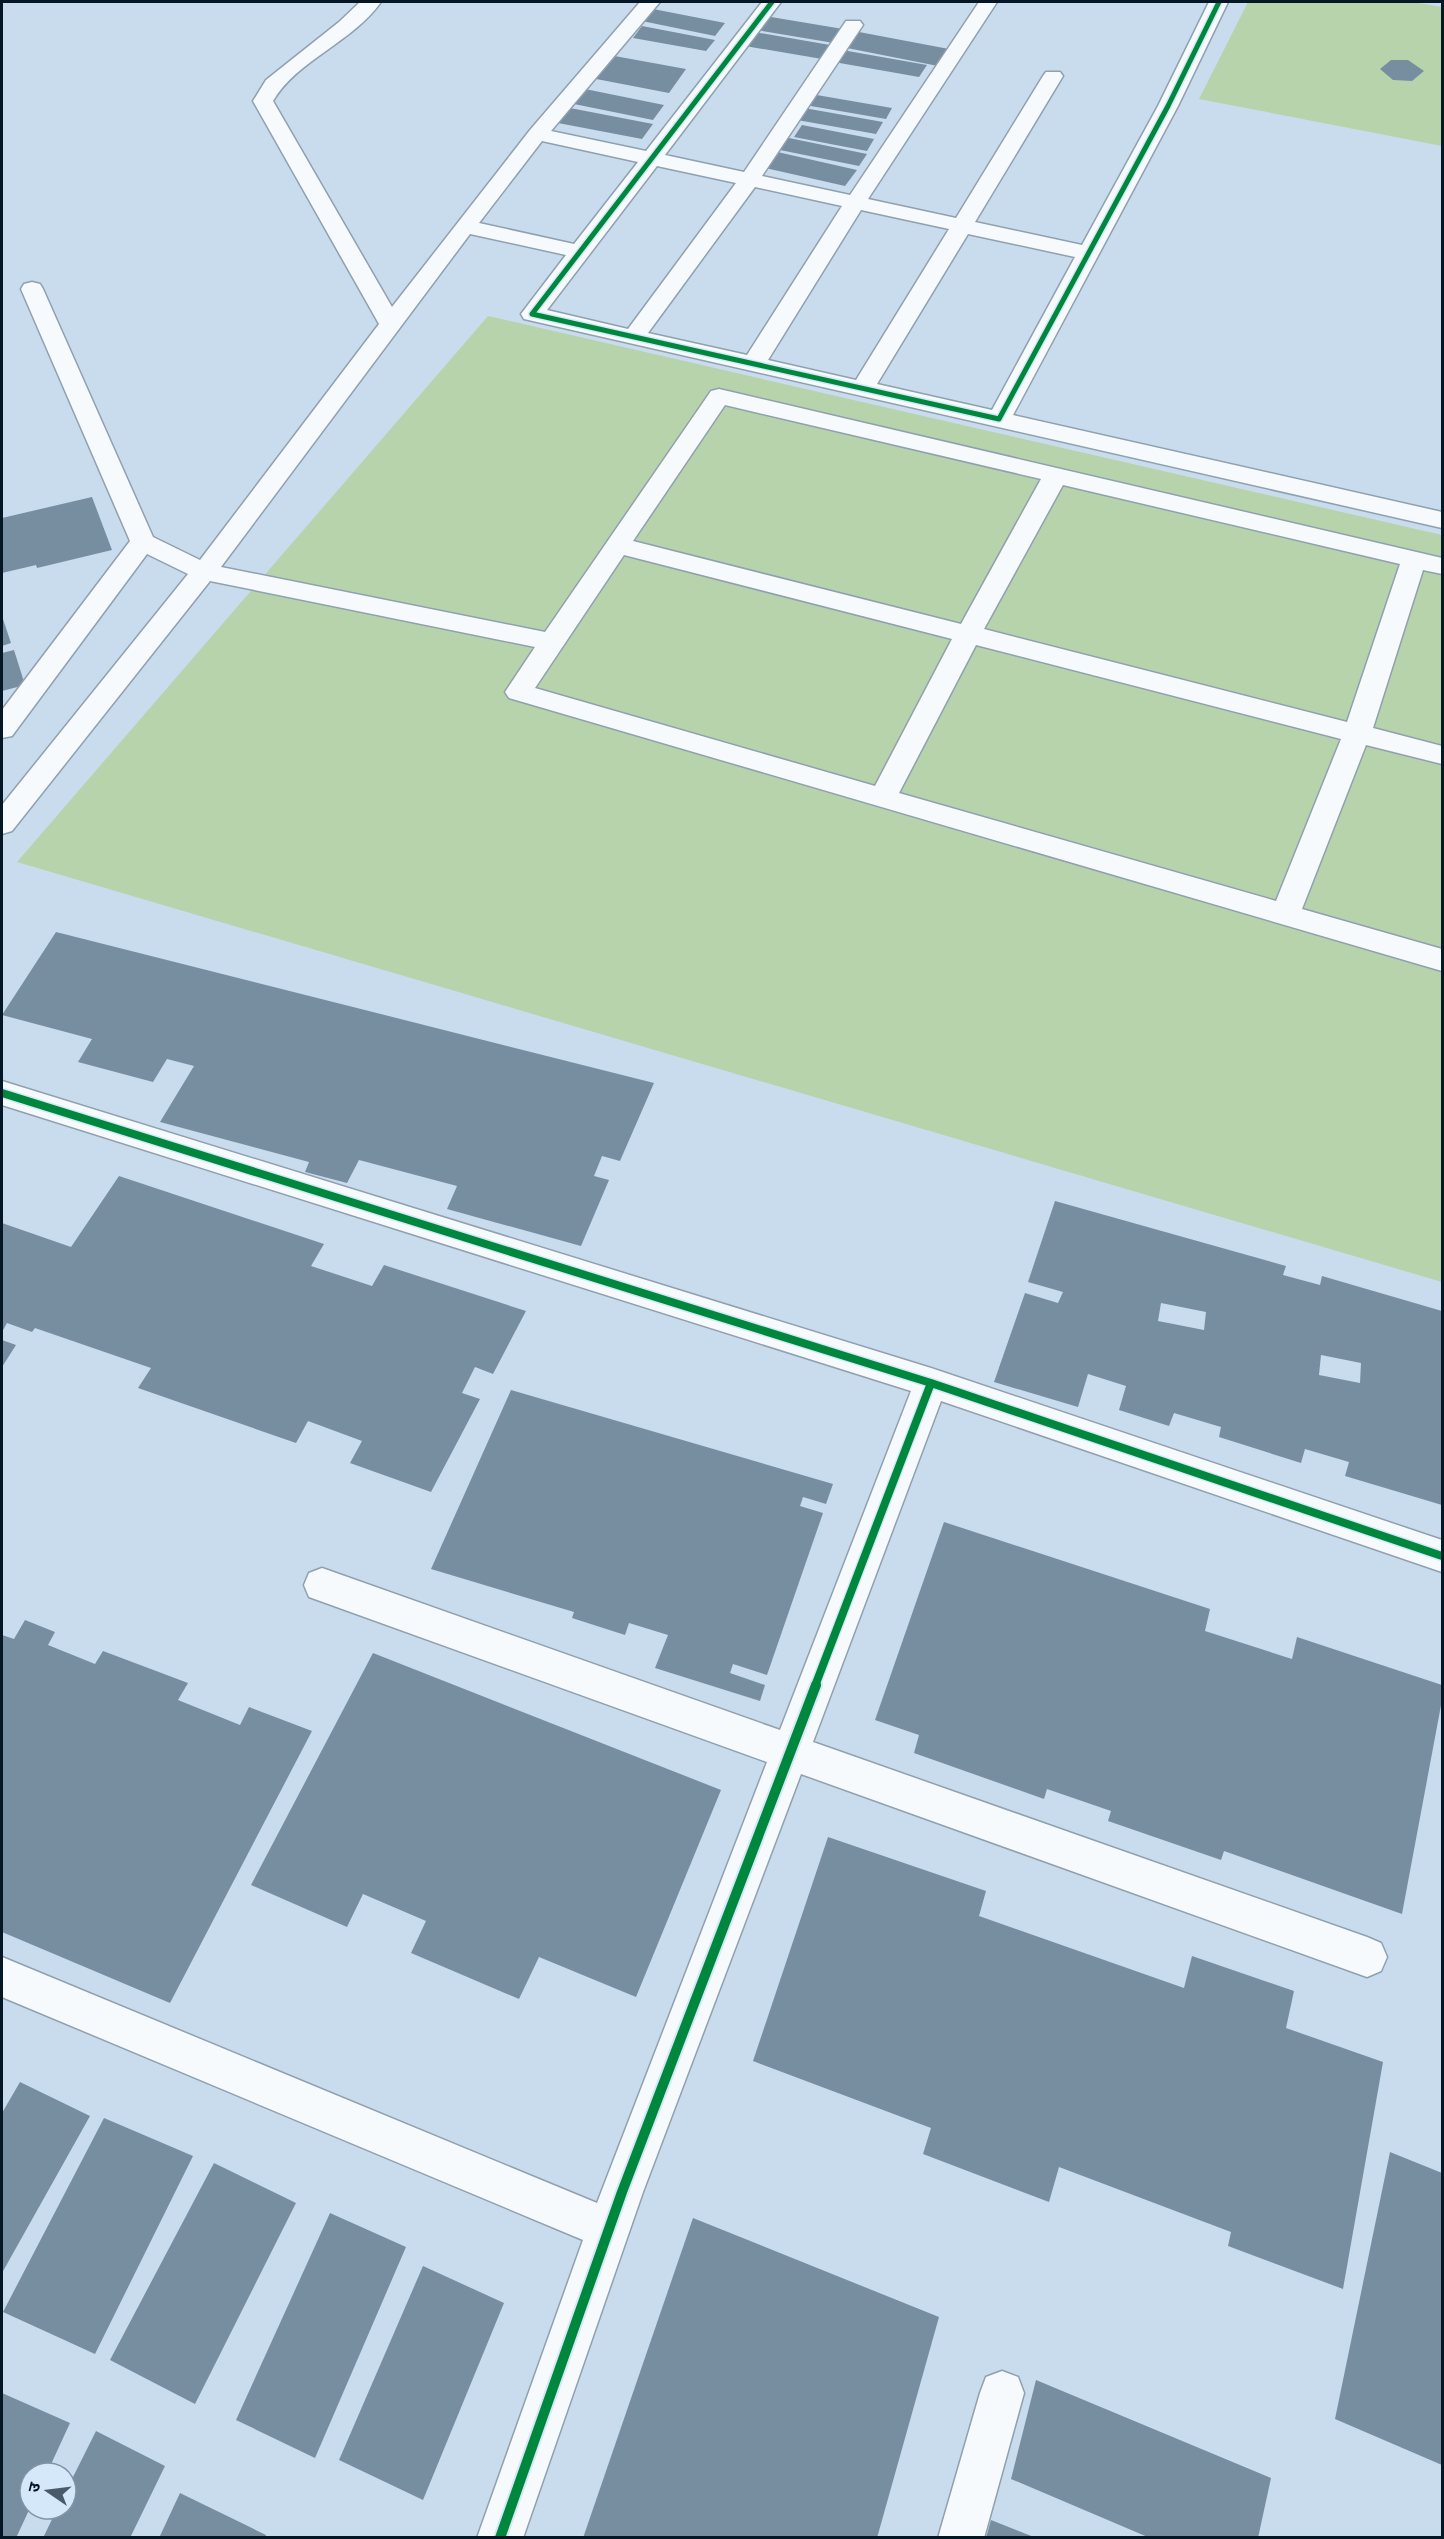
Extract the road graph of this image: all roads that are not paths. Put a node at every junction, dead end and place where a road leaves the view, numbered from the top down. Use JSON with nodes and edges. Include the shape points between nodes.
{"nodes":[{"id":1,"x":371,"y":2,"type":"edge"},
{"id":2,"x":650,"y":2,"type":"edge"},
{"id":3,"x":772,"y":2,"type":"edge"},
{"id":4,"x":988,"y":2,"type":"edge"},
{"id":5,"x":1214,"y":2,"type":"edge"},
{"id":6,"x":853,"y":25,"type":"dead end"},
{"id":7,"x":1053,"y":76,"type":"dead end"},
{"id":8,"x":537,"y":134,"type":"junction"},
{"id":9,"x":651,"y":159,"type":"junction"},
{"id":10,"x":749,"y":180,"type":"junction"},
{"id":11,"x":855,"y":203,"type":"junction"},
{"id":12,"x":465,"y":226,"type":"junction"},
{"id":13,"x":960,"y":226,"type":"junction"},
{"id":14,"x":580,"y":252,"type":"junction"},
{"id":15,"x":1089,"y":253,"type":"junction"},
{"id":16,"x":32,"y":289,"type":"dead end"},
{"id":17,"x":390,"y":324,"type":"junction"},
{"id":18,"x":634,"y":336,"type":"junction"},
{"id":19,"x":754,"y":363,"type":"junction"},
{"id":20,"x":863,"y":388,"type":"junction"},
{"id":21,"x":999,"y":419,"type":"junction"},
{"id":22,"x":1056,"y":475,"type":"junction"},
{"id":23,"x":1443,"y":520,"type":"edge"},
{"id":24,"x":143,"y":542,"type":"junction"},
{"id":25,"x":618,"y":545,"type":"junction"},
{"id":26,"x":1414,"y":559,"type":"junction"},
{"id":27,"x":1443,"y":566,"type":"edge"},
{"id":28,"x":204,"y":572,"type":"junction"},
{"id":29,"x":968,"y":634,"type":"junction"},
{"id":30,"x":552,"y":642,"type":"junction"},
{"id":31,"x":2,"y":729,"type":"edge"},
{"id":32,"x":1357,"y":734,"type":"junction"},
{"id":33,"x":1443,"y":755,"type":"edge"},
{"id":34,"x":883,"y":797,"type":"junction"},
{"id":35,"x":2,"y":824,"type":"edge"},
{"id":36,"x":1285,"y":914,"type":"junction"},
{"id":37,"x":1443,"y":960,"type":"edge"},
{"id":38,"x":2,"y":1092,"type":"edge"},
{"id":39,"x":932,"y":1383,"type":"junction"},
{"id":40,"x":1443,"y":1556,"type":"edge"},
{"id":41,"x":322,"y":1585,"type":"dead end"},
{"id":42,"x":791,"y":1752,"type":"junction"},
{"id":43,"x":1367,"y":1958,"type":"dead end"},
{"id":44,"x":2,"y":1977,"type":"edge"},
{"id":45,"x":608,"y":2229,"type":"junction"},
{"id":46,"x":1002,"y":2393,"type":"dead end"},
{"id":47,"x":500,"y":2538,"type":"edge"},
{"id":48,"x":962,"y":2538,"type":"edge"}],
"edges":[{"from":1,"to":17,"type":"street","via":[[273,84],[263,101]]},
{"from":2,"to":8,"type":"street"},
{"from":3,"to":9,"type":"street"},
{"from":4,"to":11,"type":"street"},
{"from":5,"to":15,"type":"street","via":[[1168,106]]},
{"from":6,"to":10,"type":"street"},
{"from":7,"to":13,"type":"street"},
{"from":8,"to":9,"type":"street"},
{"from":8,"to":12,"type":"street"},
{"from":9,"to":10,"type":"street"},
{"from":9,"to":14,"type":"street"},
{"from":10,"to":11,"type":"street"},
{"from":10,"to":18,"type":"street"},
{"from":11,"to":13,"type":"street"},
{"from":11,"to":19,"type":"street"},
{"from":12,"to":14,"type":"street"},
{"from":12,"to":17,"type":"street"},
{"from":13,"to":15,"type":"street"},
{"from":13,"to":20,"type":"street"},
{"from":14,"to":18,"type":"street","via":[[532,314]]},
{"from":15,"to":21,"type":"street"},
{"from":16,"to":24,"type":"street"},
{"from":17,"to":28,"type":"street"},
{"from":18,"to":19,"type":"street"},
{"from":19,"to":20,"type":"street"},
{"from":20,"to":21,"type":"street"},
{"from":21,"to":23,"type":"street"},
{"from":22,"to":25,"type":"street","via":[[719,396]]},
{"from":22,"to":26,"type":"street"},
{"from":22,"to":29,"type":"street"},
{"from":24,"to":28,"type":"street"},
{"from":24,"to":31,"type":"street"},
{"from":25,"to":29,"type":"street"},
{"from":25,"to":30,"type":"street"},
{"from":26,"to":27,"type":"street"},
{"from":26,"to":32,"type":"street"},
{"from":28,"to":30,"type":"street"},
{"from":28,"to":35,"type":"street"},
{"from":29,"to":32,"type":"street"},
{"from":29,"to":34,"type":"street"},
{"from":30,"to":34,"type":"street","via":[[518,692]]},
{"from":32,"to":33,"type":"street"},
{"from":32,"to":36,"type":"street"},
{"from":34,"to":36,"type":"street"},
{"from":36,"to":37,"type":"street"},
{"from":38,"to":39,"type":"street"},
{"from":39,"to":40,"type":"street"},
{"from":39,"to":42,"type":"street"},
{"from":41,"to":42,"type":"street"},
{"from":42,"to":43,"type":"street"},
{"from":42,"to":45,"type":"street"},
{"from":44,"to":45,"type":"street"},
{"from":45,"to":47,"type":"street"},
{"from":46,"to":48,"type":"street"}]}
